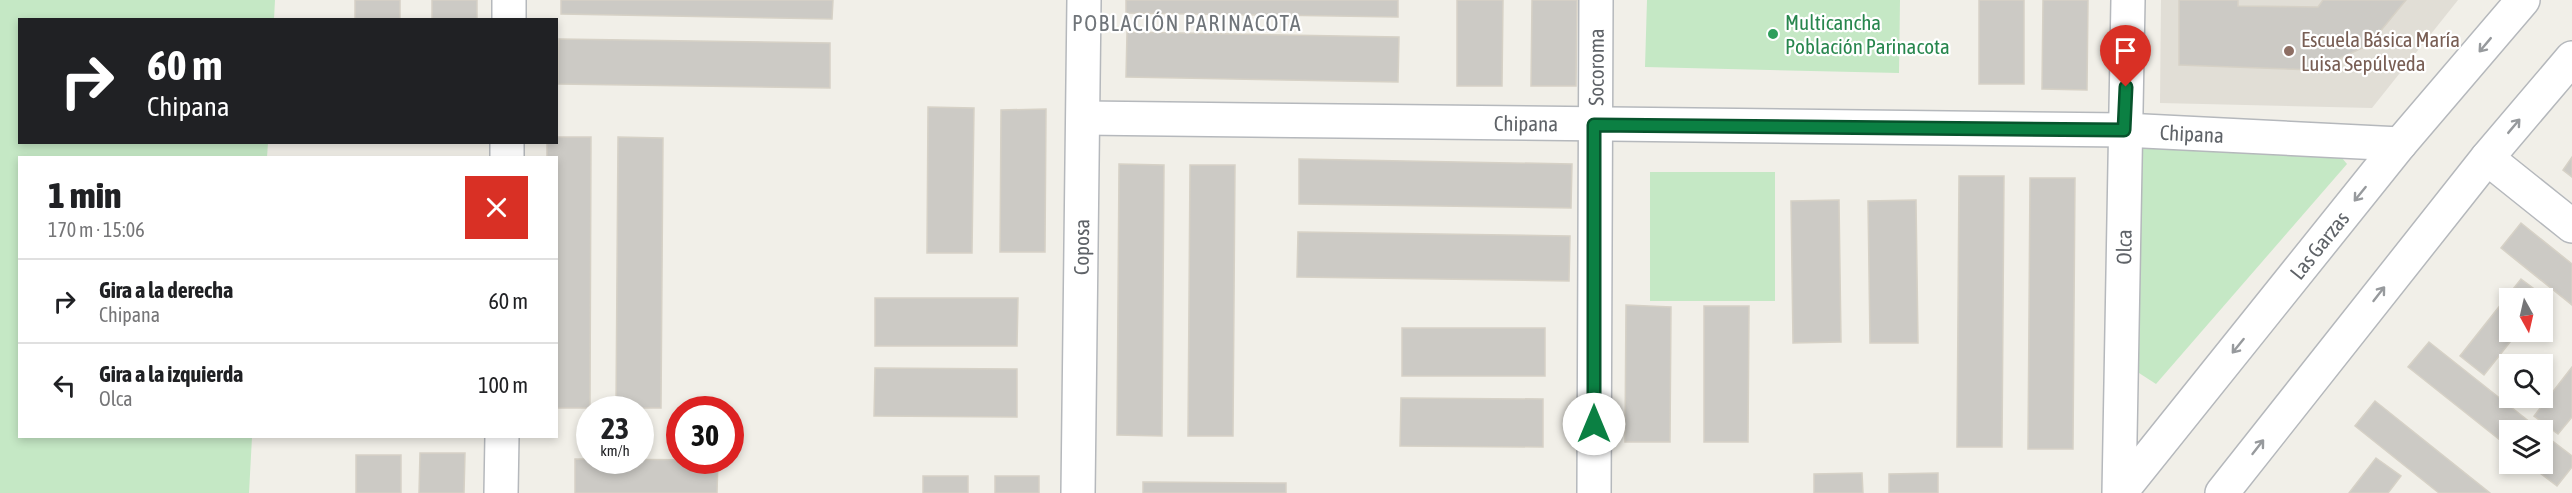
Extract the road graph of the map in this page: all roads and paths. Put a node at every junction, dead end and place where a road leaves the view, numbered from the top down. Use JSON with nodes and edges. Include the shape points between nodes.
{"nodes":[{"id":1,"x":509,"y":0,"type":"edge"},
{"id":2,"x":1084,"y":0,"type":"edge"},
{"id":3,"x":1596,"y":0,"type":"edge"},
{"id":4,"x":2128,"y":0,"type":"edge"},
{"id":5,"x":2523,"y":0,"type":"edge"},
{"id":6,"x":509,"y":18,"type":"edge"},
{"id":7,"x":2572,"y":58,"type":"edge"},
{"id":8,"x":1084,"y":118,"type":"junction"},
{"id":9,"x":1594,"y":125,"type":"junction"},
{"id":10,"x":2124,"y":130,"type":"junction"},
{"id":11,"x":2400,"y":144,"type":"junction"},
{"id":12,"x":2487,"y":158,"type":"junction"},
{"id":13,"x":2572,"y":226,"type":"edge"},
{"id":14,"x":502,"y":438,"type":"edge"},
{"id":15,"x":501,"y":493,"type":"edge"},
{"id":16,"x":1078,"y":493,"type":"edge"},
{"id":17,"x":1594,"y":493,"type":"edge"},
{"id":18,"x":2120,"y":493,"type":"edge"},
{"id":19,"x":2222,"y":493,"type":"edge"}],
"edges":[{"from":1,"to":6,"type":"street"},
{"from":2,"to":8,"type":"street","name":"Coposa"},
{"from":3,"to":9,"type":"street","name":"Socoroma"},
{"from":4,"to":10,"type":"street","name":"Olca"},
{"from":5,"to":11,"type":"street","name":"Las Garzas","one_way":true},
{"from":12,"to":7,"type":"street","one_way":true},
{"from":8,"to":9,"type":"street","name":"Chipana"},
{"from":8,"to":16,"type":"street","name":"Coposa"},
{"from":9,"to":10,"type":"street","name":"Chipana"},
{"from":9,"to":17,"type":"street","name":"Socoroma"},
{"from":10,"to":11,"type":"street","name":"Chipana"},
{"from":10,"to":18,"type":"street","name":"Olca"},
{"from":11,"to":18,"type":"street","name":"Las Garzas","one_way":true},
{"from":12,"to":13,"type":"street"},
{"from":19,"to":12,"type":"street","one_way":true},
{"from":14,"to":15,"type":"street"}]}
